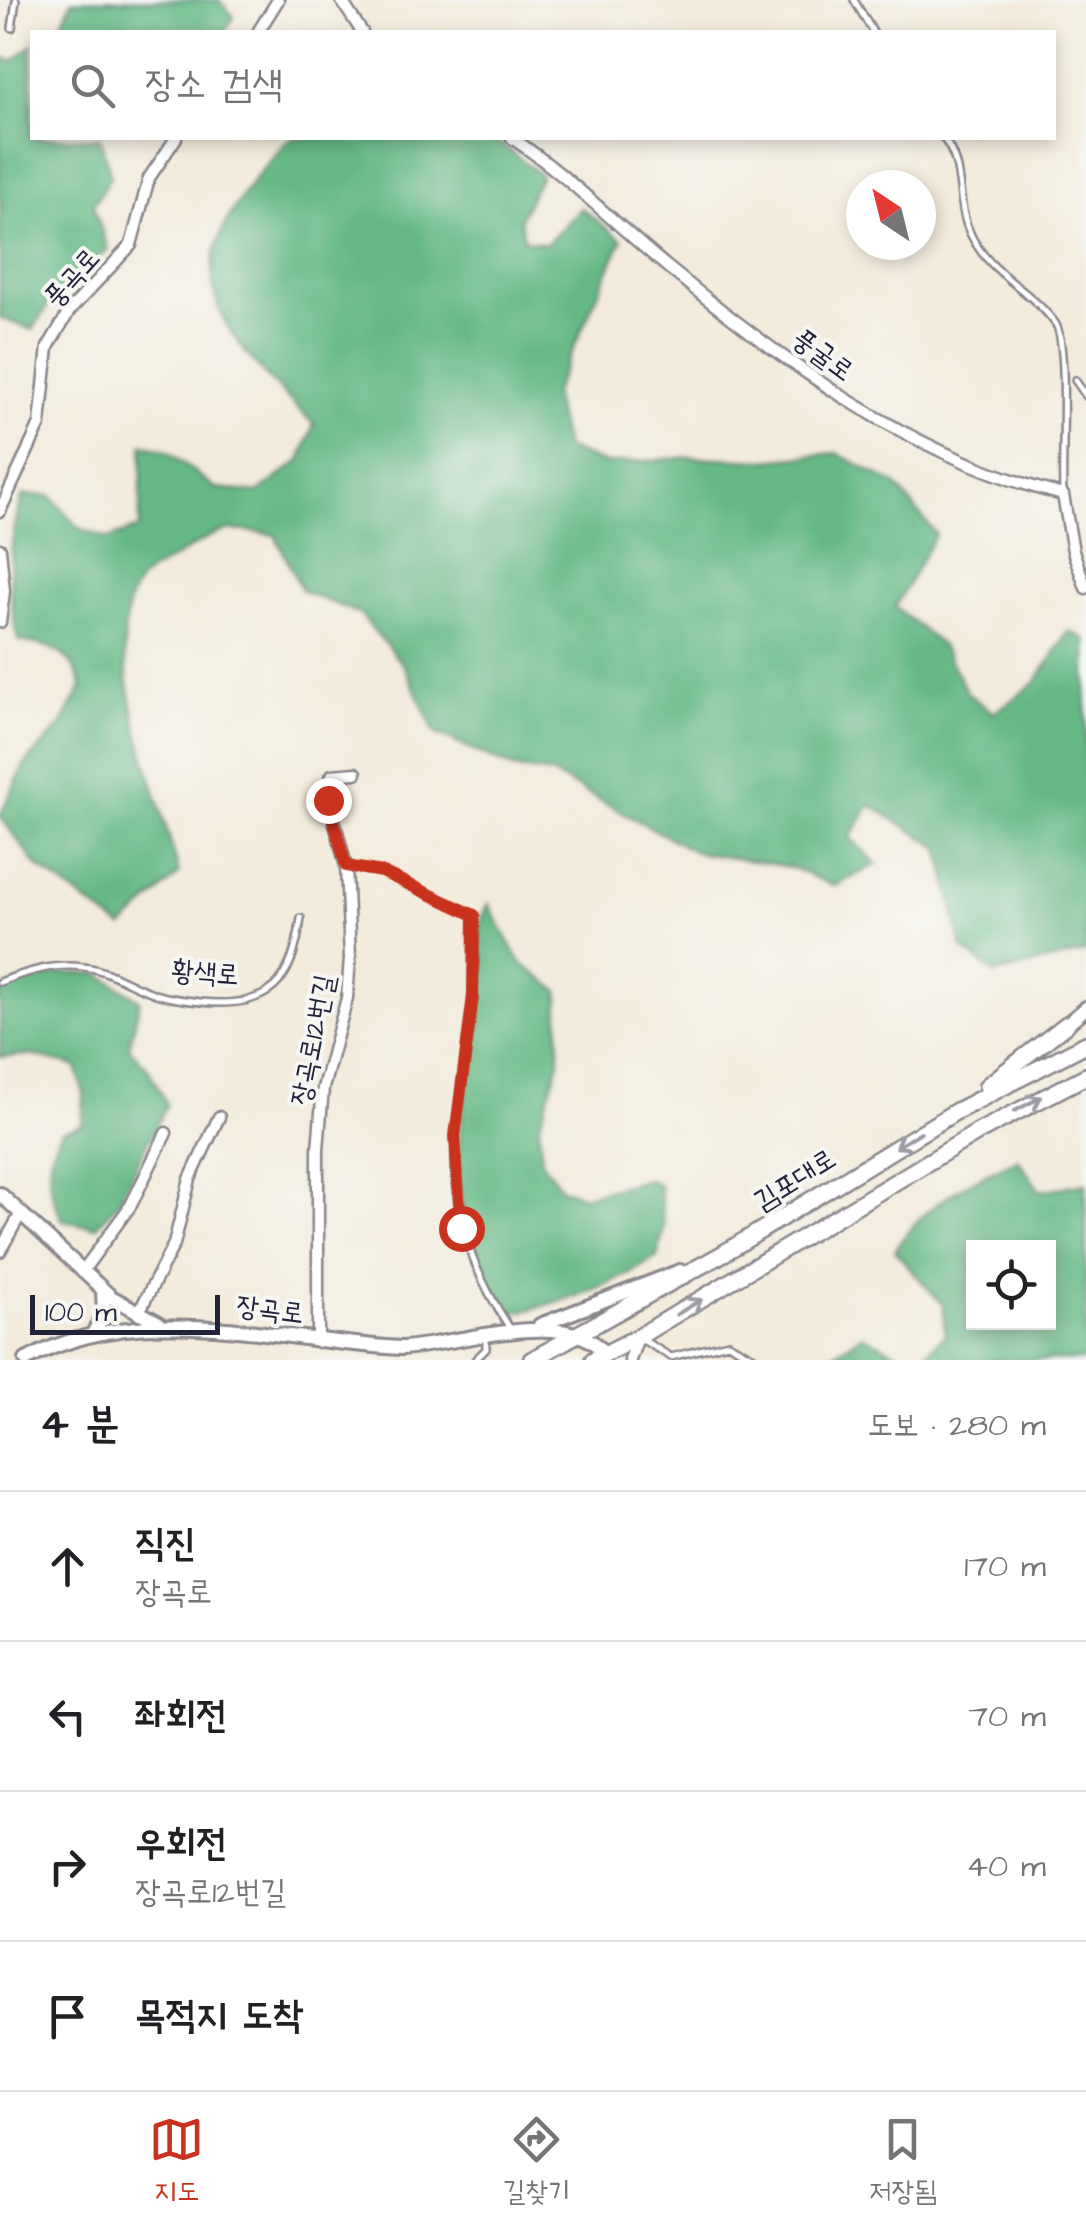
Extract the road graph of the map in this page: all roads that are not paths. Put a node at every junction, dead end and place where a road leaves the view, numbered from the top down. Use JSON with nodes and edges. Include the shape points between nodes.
{"nodes":[{"id":1,"x":16,"y":0,"type":"edge"},
{"id":2,"x":278,"y":0,"type":"edge"},
{"id":3,"x":341,"y":0,"type":"edge"},
{"id":4,"x":854,"y":0,"type":"edge"},
{"id":5,"x":12,"y":28,"type":"dead end"},
{"id":6,"x":259,"y":30,"type":"edge"},
{"id":7,"x":361,"y":30,"type":"edge"},
{"id":8,"x":872,"y":30,"type":"edge"},
{"id":9,"x":175,"y":140,"type":"edge"},
{"id":10,"x":514,"y":140,"type":"edge"},
{"id":11,"x":944,"y":140,"type":"edge"},
{"id":12,"x":1075,"y":380,"type":"dead end"},
{"id":13,"x":1086,"y":396,"type":"edge"},
{"id":14,"x":1063,"y":495,"type":"junction"},
{"id":15,"x":0,"y":511,"type":"edge"},
{"id":16,"x":0,"y":548,"type":"edge"},
{"id":17,"x":1086,"y":588,"type":"edge"},
{"id":18,"x":0,"y":622,"type":"edge"},
{"id":19,"x":356,"y":773,"type":"dead end"},
{"id":20,"x":346,"y":866,"type":"junction"},
{"id":21,"x":301,"y":918,"type":"dead end"},
{"id":22,"x":0,"y":982,"type":"edge"},
{"id":23,"x":1086,"y":1008,"type":"edge"},
{"id":24,"x":1067,"y":1024,"type":"joint"},
{"id":25,"x":1086,"y":1044,"type":"edge"},
{"id":26,"x":1086,"y":1076,"type":"edge"},
{"id":27,"x":954,"y":1112,"type":"junction"},
{"id":28,"x":219,"y":1117,"type":"dead end"},
{"id":29,"x":166,"y":1133,"type":"dead end"},
{"id":30,"x":0,"y":1194,"type":"edge"},
{"id":31,"x":20,"y":1215,"type":"junction"},
{"id":32,"x":0,"y":1251,"type":"edge"},
{"id":33,"x":724,"y":1253,"type":"junction"},
{"id":34,"x":82,"y":1272,"type":"junction"},
{"id":35,"x":104,"y":1290,"type":"junction"},
{"id":36,"x":138,"y":1314,"type":"junction"},
{"id":37,"x":162,"y":1324,"type":"junction"},
{"id":38,"x":533,"y":1328,"type":"junction"},
{"id":39,"x":94,"y":1332,"type":"junction"},
{"id":40,"x":512,"y":1333,"type":"junction"},
{"id":41,"x":583,"y":1334,"type":"junction"},
{"id":42,"x":638,"y":1337,"type":"junction"},
{"id":43,"x":486,"y":1338,"type":"junction"},
{"id":44,"x":318,"y":1342,"type":"junction"},
{"id":45,"x":599,"y":1357,"type":"edge"},
{"id":46,"x":26,"y":1360,"type":"edge"},
{"id":47,"x":476,"y":1360,"type":"edge"},
{"id":48,"x":531,"y":1360,"type":"edge"},
{"id":49,"x":630,"y":1360,"type":"edge"},
{"id":50,"x":759,"y":1360,"type":"edge"}],
"edges":[{"from":1,"to":5,"type":"lane"},
{"from":2,"to":6,"type":"street"},
{"from":3,"to":7,"type":"street"},
{"from":4,"to":8,"type":"lane"},
{"from":9,"to":15,"type":"street","name":"풍곡로","via":[[150,178],[131,245],[56,330],[45,359],[36,437]]},
{"from":10,"to":14,"type":"street","name":"풍굴로","via":[[685,281],[846,400],[998,478]]},
{"from":11,"to":14,"type":"lane","via":[[958,164],[964,219],[976,244],[1062,336]]},
{"from":12,"to":13,"type":"lane"},
{"from":14,"to":17,"type":"street"},
{"from":16,"to":18,"type":"street"},
{"from":19,"to":20,"type":"street","name":"장곡로12번길","via":[[327,781]]},
{"from":20,"to":40,"type":"lane","via":[[382,872],[474,915],[473,996],[455,1136],[457,1205],[473,1268]]},
{"from":20,"to":44,"type":"street","name":"장곡로12번길","via":[[350,975],[324,1088],[316,1176]]},
{"from":21,"to":22,"type":"lane","name":"황색로","via":[[284,977],[266,996],[239,1003],[165,997],[84,967],[48,968]]},
{"from":23,"to":24,"type":"street"},
{"from":24,"to":27,"type":"main road"},
{"from":25,"to":27,"type":"main road","name":"김포대로"},
{"from":42,"to":26,"type":"main road","name":"김포대로","one_way":true,"via":[[978,1132]]},
{"from":27,"to":33,"type":"main road","name":"김포대로","one_way":true},
{"from":28,"to":36,"type":"street","via":[[190,1179],[174,1244]]},
{"from":29,"to":34,"type":"street","via":[[132,1205]]},
{"from":30,"to":31,"type":"street"},
{"from":31,"to":32,"type":"street"},
{"from":31,"to":34,"type":"street"},
{"from":33,"to":38,"type":"street"},
{"from":33,"to":41,"type":"main road","name":"김포대로"},
{"from":34,"to":35,"type":"street"},
{"from":35,"to":36,"type":"street"},
{"from":35,"to":39,"type":"street","via":[[104,1314]]},
{"from":36,"to":37,"type":"street"},
{"from":37,"to":39,"type":"street","name":"장곡로"},
{"from":37,"to":44,"type":"street","name":"장곡로"},
{"from":38,"to":40,"type":"street","name":"장곡로"},
{"from":38,"to":41,"type":"street","name":"장곡로"},
{"from":39,"to":46,"type":"street","name":"장곡로"},
{"from":40,"to":43,"type":"street","name":"장곡로"},
{"from":41,"to":45,"type":"street","via":[[595,1340]]},
{"from":41,"to":48,"type":"main road","name":"김포대로"},
{"from":42,"to":45,"type":"main road","name":"김포대로"},
{"from":42,"to":49,"type":"street"},
{"from":42,"to":50,"type":"lane","via":[[671,1356],[728,1343]]},
{"from":43,"to":44,"type":"street","name":"장곡로","via":[[402,1348]]},
{"from":43,"to":47,"type":"lane"}]}
